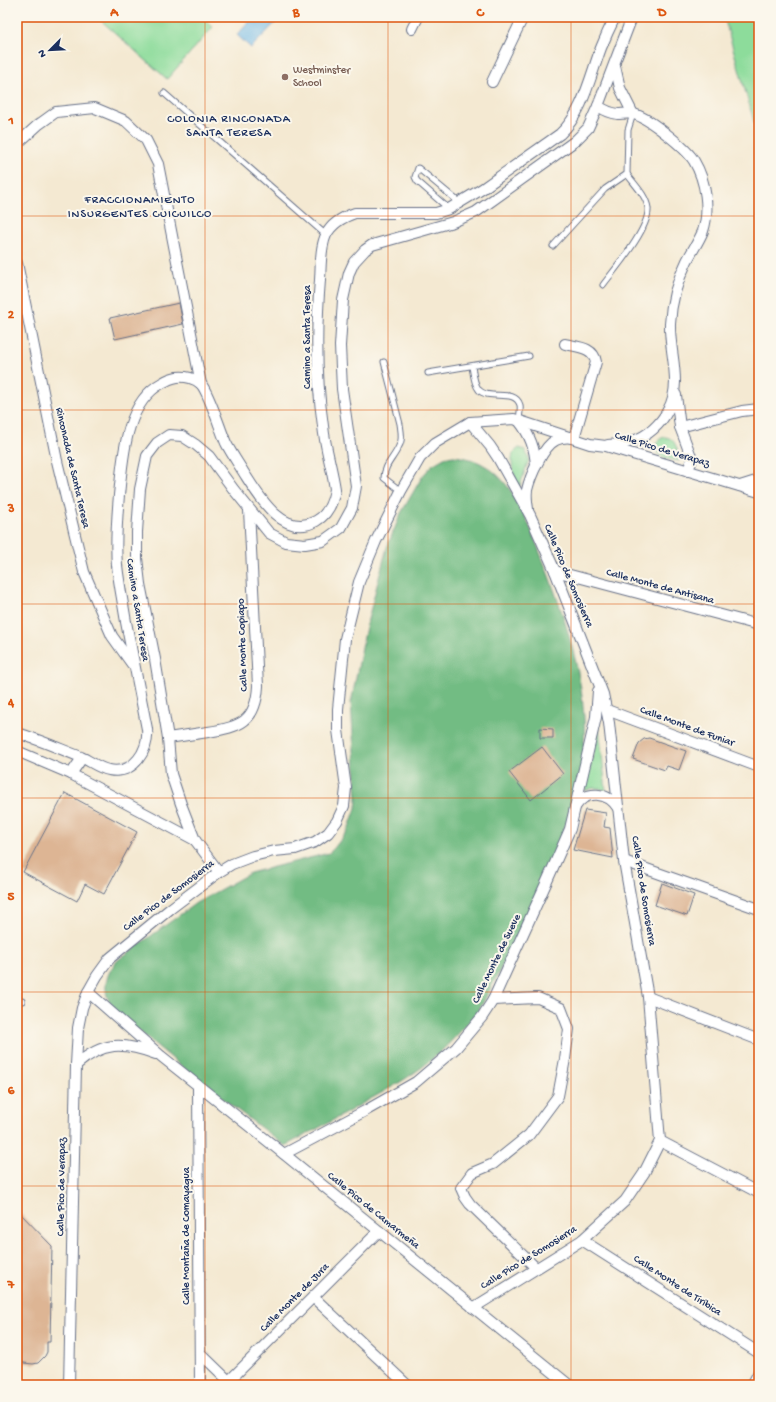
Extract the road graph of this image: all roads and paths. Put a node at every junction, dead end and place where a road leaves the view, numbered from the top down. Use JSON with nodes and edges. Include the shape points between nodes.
{"nodes":[{"id":1,"x":418,"y":17,"type":"edge"},
{"id":2,"x":523,"y":17,"type":"edge"},
{"id":3,"x":615,"y":17,"type":"edge"},
{"id":4,"x":632,"y":17,"type":"edge"},
{"id":5,"x":412,"y":29,"type":"dead end"},
{"id":6,"x":614,"y":66,"type":"junction"},
{"id":7,"x":492,"y":82,"type":"dead end"},
{"id":8,"x":164,"y":93,"type":"dead end"},
{"id":9,"x":598,"y":106,"type":"junction"},
{"id":10,"x":633,"y":114,"type":"junction"},
{"id":11,"x":17,"y":144,"type":"edge"},
{"id":12,"x":626,"y":174,"type":"junction"},
{"id":13,"x":460,"y":203,"type":"junction"},
{"id":14,"x":449,"y":209,"type":"junction"},
{"id":15,"x":326,"y":235,"type":"junction"},
{"id":16,"x":553,"y":246,"type":"dead end"},
{"id":17,"x":17,"y":263,"type":"edge"},
{"id":18,"x":603,"y":285,"type":"dead end"},
{"id":19,"x":565,"y":344,"type":"dead end"},
{"id":20,"x":529,"y":356,"type":"dead end"},
{"id":21,"x":384,"y":362,"type":"dead end"},
{"id":22,"x":472,"y":366,"type":"junction"},
{"id":23,"x":428,"y":373,"type":"dead end"},
{"id":24,"x":201,"y":384,"type":"junction"},
{"id":25,"x":675,"y":390,"type":"junction"},
{"id":26,"x":759,"y":409,"type":"edge"},
{"id":27,"x":519,"y":421,"type":"junction"},
{"id":28,"x":470,"y":422,"type":"junction"},
{"id":29,"x":680,"y":427,"type":"junction"},
{"id":30,"x":574,"y":438,"type":"junction"},
{"id":31,"x":606,"y":446,"type":"junction"},
{"id":32,"x":536,"y":466,"type":"junction"},
{"id":33,"x":688,"y":470,"type":"junction"},
{"id":34,"x":759,"y":480,"type":"edge"},
{"id":35,"x":740,"y":486,"type":"junction"},
{"id":36,"x":400,"y":491,"type":"junction"},
{"id":37,"x":759,"y":492,"type":"edge"},
{"id":38,"x":249,"y":510,"type":"junction"},
{"id":39,"x":530,"y":515,"type":"junction"},
{"id":40,"x":555,"y":572,"type":"junction"},
{"id":41,"x":759,"y":625,"type":"edge"},
{"id":42,"x":134,"y":668,"type":"junction"},
{"id":43,"x":597,"y":679,"type":"junction"},
{"id":44,"x":607,"y":710,"type":"junction"},
{"id":45,"x":17,"y":733,"type":"edge"},
{"id":46,"x":168,"y":738,"type":"junction"},
{"id":47,"x":17,"y":751,"type":"edge"},
{"id":48,"x":82,"y":758,"type":"junction"},
{"id":49,"x":759,"y":767,"type":"edge"},
{"id":50,"x":71,"y":774,"type":"junction"},
{"id":51,"x":618,"y":808,"type":"junction"},
{"id":52,"x":574,"y":809,"type":"junction"},
{"id":53,"x":195,"y":840,"type":"junction"},
{"id":54,"x":624,"y":861,"type":"junction"},
{"id":55,"x":219,"y":872,"type":"junction"},
{"id":56,"x":759,"y":908,"type":"edge"},
{"id":57,"x":88,"y":992,"type":"junction"},
{"id":58,"x":648,"y":997,"type":"junction"},
{"id":59,"x":493,"y":1000,"type":"junction"},
{"id":60,"x":759,"y":1040,"type":"edge"},
{"id":61,"x":161,"y":1056,"type":"junction"},
{"id":62,"x":76,"y":1065,"type":"junction"},
{"id":63,"x":198,"y":1086,"type":"junction"},
{"id":64,"x":660,"y":1141,"type":"junction"},
{"id":65,"x":284,"y":1154,"type":"junction"},
{"id":66,"x":759,"y":1193,"type":"edge"},
{"id":67,"x":379,"y":1232,"type":"junction"},
{"id":68,"x":582,"y":1240,"type":"junction"},
{"id":69,"x":536,"y":1268,"type":"junction"},
{"id":70,"x":313,"y":1297,"type":"junction"},
{"id":71,"x":474,"y":1308,"type":"junction"},
{"id":72,"x":200,"y":1352,"type":"junction"},
{"id":73,"x":759,"y":1352,"type":"edge"},
{"id":74,"x":759,"y":1372,"type":"edge"},
{"id":75,"x":69,"y":1382,"type":"edge"},
{"id":76,"x":231,"y":1383,"type":"edge"},
{"id":77,"x":56,"y":1385,"type":"edge"},
{"id":78,"x":200,"y":1385,"type":"edge"},
{"id":79,"x":407,"y":1385,"type":"edge"},
{"id":80,"x":569,"y":1385,"type":"edge"},
{"id":81,"x":752,"y":1385,"type":"edge"}],
"edges":[{"from":1,"to":5,"type":"street"},
{"from":2,"to":7,"type":"street"},
{"from":3,"to":13,"type":"street","via":[[578,109],[566,129]]},
{"from":4,"to":6,"type":"street","name":"Camino a Santa Teresa"},
{"from":6,"to":9,"type":"street","name":"Camino a Santa Teresa"},
{"from":6,"to":10,"type":"street","via":[[620,88]]},
{"from":8,"to":15,"type":"lane"},
{"from":9,"to":10,"type":"street","name":"Calle Pico de Verapaz","via":[[608,112]]},
{"from":9,"to":38,"type":"street","name":"Camino a Santa Teresa","via":[[588,128],[574,141],[476,212],[431,229],[372,245],[358,256],[349,273],[343,300],[340,346],[342,389],[356,486],[352,508],[341,528],[323,541],[305,544],[286,542],[270,534]]},
{"from":10,"to":12,"type":"lane","via":[[628,130]]},
{"from":10,"to":25,"type":"street","name":"Calle Pico de Verapaz","via":[[674,139],[694,160],[706,196],[703,231],[676,286],[671,311],[670,337]]},
{"from":11,"to":24,"type":"street","via":[[56,112],[95,108],[126,121],[146,140],[158,164]]},
{"from":12,"to":16,"type":"lane","via":[[605,189]]},
{"from":12,"to":18,"type":"lane","via":[[642,193],[648,208],[646,222]]},
{"from":13,"to":14,"type":"street"},
{"from":13,"to":14,"type":"lane","via":[[418,168],[415,177],[417,181]]},
{"from":14,"to":15,"type":"street","via":[[436,213],[355,213],[336,222]]},
{"from":15,"to":24,"type":"street","name":"Camino a Santa Teresa","via":[[318,303],[318,372],[323,427],[335,489],[330,505],[321,517],[309,524],[295,524],[282,519],[265,504],[227,445]]},
{"from":17,"to":42,"type":"street","name":"Rinconada de Santa Teresa","via":[[57,461],[84,572],[112,636]]},
{"from":19,"to":30,"type":"street","via":[[589,350],[596,362]]},
{"from":20,"to":22,"type":"lane"},
{"from":21,"to":36,"type":"lane","via":[[402,434],[400,445],[384,470],[384,478]]},
{"from":22,"to":23,"type":"lane"},
{"from":22,"to":27,"type":"lane","via":[[479,390],[485,394],[512,396],[517,400],[520,406]]},
{"from":24,"to":42,"type":"street","name":"Camino a Santa Teresa","via":[[196,380],[178,377],[159,385],[149,392],[136,411],[128,432],[123,456],[116,548]]},
{"from":25,"to":29,"type":"street"},
{"from":25,"to":31,"type":"street","name":"Calle Pico de Verapaz","via":[[668,411],[648,433],[632,441]]},
{"from":26,"to":29,"type":"street"},
{"from":27,"to":28,"type":"street","name":"Calle Pico de Somosierra"},
{"from":27,"to":30,"type":"street","name":"Calle Pico de Somosierra"},
{"from":27,"to":32,"type":"street","via":[[529,434]]},
{"from":28,"to":36,"type":"street","name":"Calle Pico de Somosierra","via":[[427,450]]},
{"from":28,"to":39,"type":"street","name":"Calle Pico de Somosierra","via":[[498,458]]},
{"from":29,"to":33,"type":"street","via":[[692,459]]},
{"from":30,"to":31,"type":"street","name":"Calle Pico de Somosierra"},
{"from":30,"to":32,"type":"street","via":[[562,438],[552,442]]},
{"from":31,"to":33,"type":"street","name":"Calle Pico de Verapaz"},
{"from":32,"to":39,"type":"street","via":[[527,491]]},
{"from":33,"to":35,"type":"street","name":"Calle Pico de Verapaz"},
{"from":34,"to":35,"type":"street"},
{"from":35,"to":37,"type":"street","name":"Calle Pico de Verapaz"},
{"from":36,"to":55,"type":"street","name":"Calle Pico de Somosierra","via":[[359,582],[344,639],[338,709],[338,730],[346,788],[341,814],[328,833],[315,842],[295,849],[253,856]]},
{"from":38,"to":46,"type":"street","name":"Calle Monte Copiapo","via":[[258,686],[254,708],[246,720],[235,727]]},
{"from":38,"to":46,"type":"street","name":"Camino a Santa Teresa","via":[[209,456],[182,436],[168,435],[157,443],[147,456],[140,489],[137,558]]},
{"from":39,"to":40,"type":"street","name":"Calle Pico de Somosierra"},
{"from":40,"to":41,"type":"street","name":"Calle Monte de Antisana"},
{"from":40,"to":43,"type":"street","name":"Calle Pico de Somosierra"},
{"from":42,"to":48,"type":"street","name":"Camino a Santa Teresa","via":[[148,736],[141,756],[131,765],[116,770],[108,770]]},
{"from":43,"to":44,"type":"street","name":"Calle Pico de Somosierra"},
{"from":43,"to":52,"type":"street","name":"Calle Monte de Sueve","via":[[596,716]]},
{"from":44,"to":49,"type":"street","name":"Calle Monte de Funiar"},
{"from":44,"to":51,"type":"street","name":"Calle Pico de Somosierra"},
{"from":45,"to":48,"type":"street","name":"Camino a Santa Teresa"},
{"from":46,"to":53,"type":"street","name":"Camino a Santa Teresa","via":[[171,774]]},
{"from":47,"to":50,"type":"street","name":"Camino a Santa Teresa"},
{"from":48,"to":50,"type":"street"},
{"from":50,"to":53,"type":"street","name":"Camino a Santa Teresa"},
{"from":51,"to":52,"type":"street","via":[[607,797],[596,794],[585,797]]},
{"from":51,"to":54,"type":"street","name":"Calle Pico de Somosierra"},
{"from":52,"to":59,"type":"street","name":"Calle Monte de Sueve","via":[[570,829]]},
{"from":53,"to":55,"type":"street","name":"Camino a Santa Teresa"},
{"from":54,"to":56,"type":"street"},
{"from":54,"to":58,"type":"street","name":"Calle Pico de Somosierra"},
{"from":55,"to":57,"type":"street","name":"Calle Pico de Somosierra","via":[[110,958]]},
{"from":57,"to":61,"type":"street","name":"Calle Pico de Camarmeña"},
{"from":57,"to":62,"type":"street","name":"Calle Pico de Verapaz","via":[[78,1028]]},
{"from":58,"to":60,"type":"street"},
{"from":58,"to":64,"type":"street","name":"Calle Pico de Somosierra"},
{"from":59,"to":65,"type":"street","name":"Calle Monte de Sueve","via":[[482,1018],[456,1048],[416,1082]]},
{"from":59,"to":69,"type":"street","via":[[538,998],[561,1008],[568,1029],[558,1096],[529,1135],[493,1164],[472,1173],[462,1188],[470,1204]]},
{"from":61,"to":62,"type":"street","name":"Calle Pico de Camarmeña","via":[[118,1045],[96,1051]]},
{"from":61,"to":63,"type":"street","name":"Calle Pico de Camarmeña"},
{"from":62,"to":75,"type":"street","name":"Calle Pico de Verapaz"},
{"from":63,"to":65,"type":"street","name":"Calle Pico de Camarmeña"},
{"from":63,"to":72,"type":"street","name":"Calle Montaña de Comayagua"},
{"from":64,"to":66,"type":"street"},
{"from":64,"to":68,"type":"street","name":"Calle Pico de Somosierra","via":[[625,1201]]},
{"from":65,"to":67,"type":"street","name":"Calle Pico de Camarmeña"},
{"from":67,"to":70,"type":"street","name":"Calle Monte de Jura"},
{"from":67,"to":71,"type":"street","name":"Calle Pico de Camarmeña"},
{"from":68,"to":69,"type":"street","name":"Calle Pico de Somosierra"},
{"from":68,"to":73,"type":"street","name":"Calle Monte de Tiribica"},
{"from":69,"to":71,"type":"street","name":"Calle Pico de Somosierra"},
{"from":70,"to":76,"type":"street","name":"Calle Monte de Jura"},
{"from":70,"to":79,"type":"street"},
{"from":71,"to":80,"type":"street","name":"Calle Pico de Camarmeña"},
{"from":72,"to":76,"type":"street"},
{"from":72,"to":78,"type":"street","name":"Calle Montaña de Comayagua"},
{"from":74,"to":81,"type":"street"},
{"from":75,"to":77,"type":"lane"}]}
